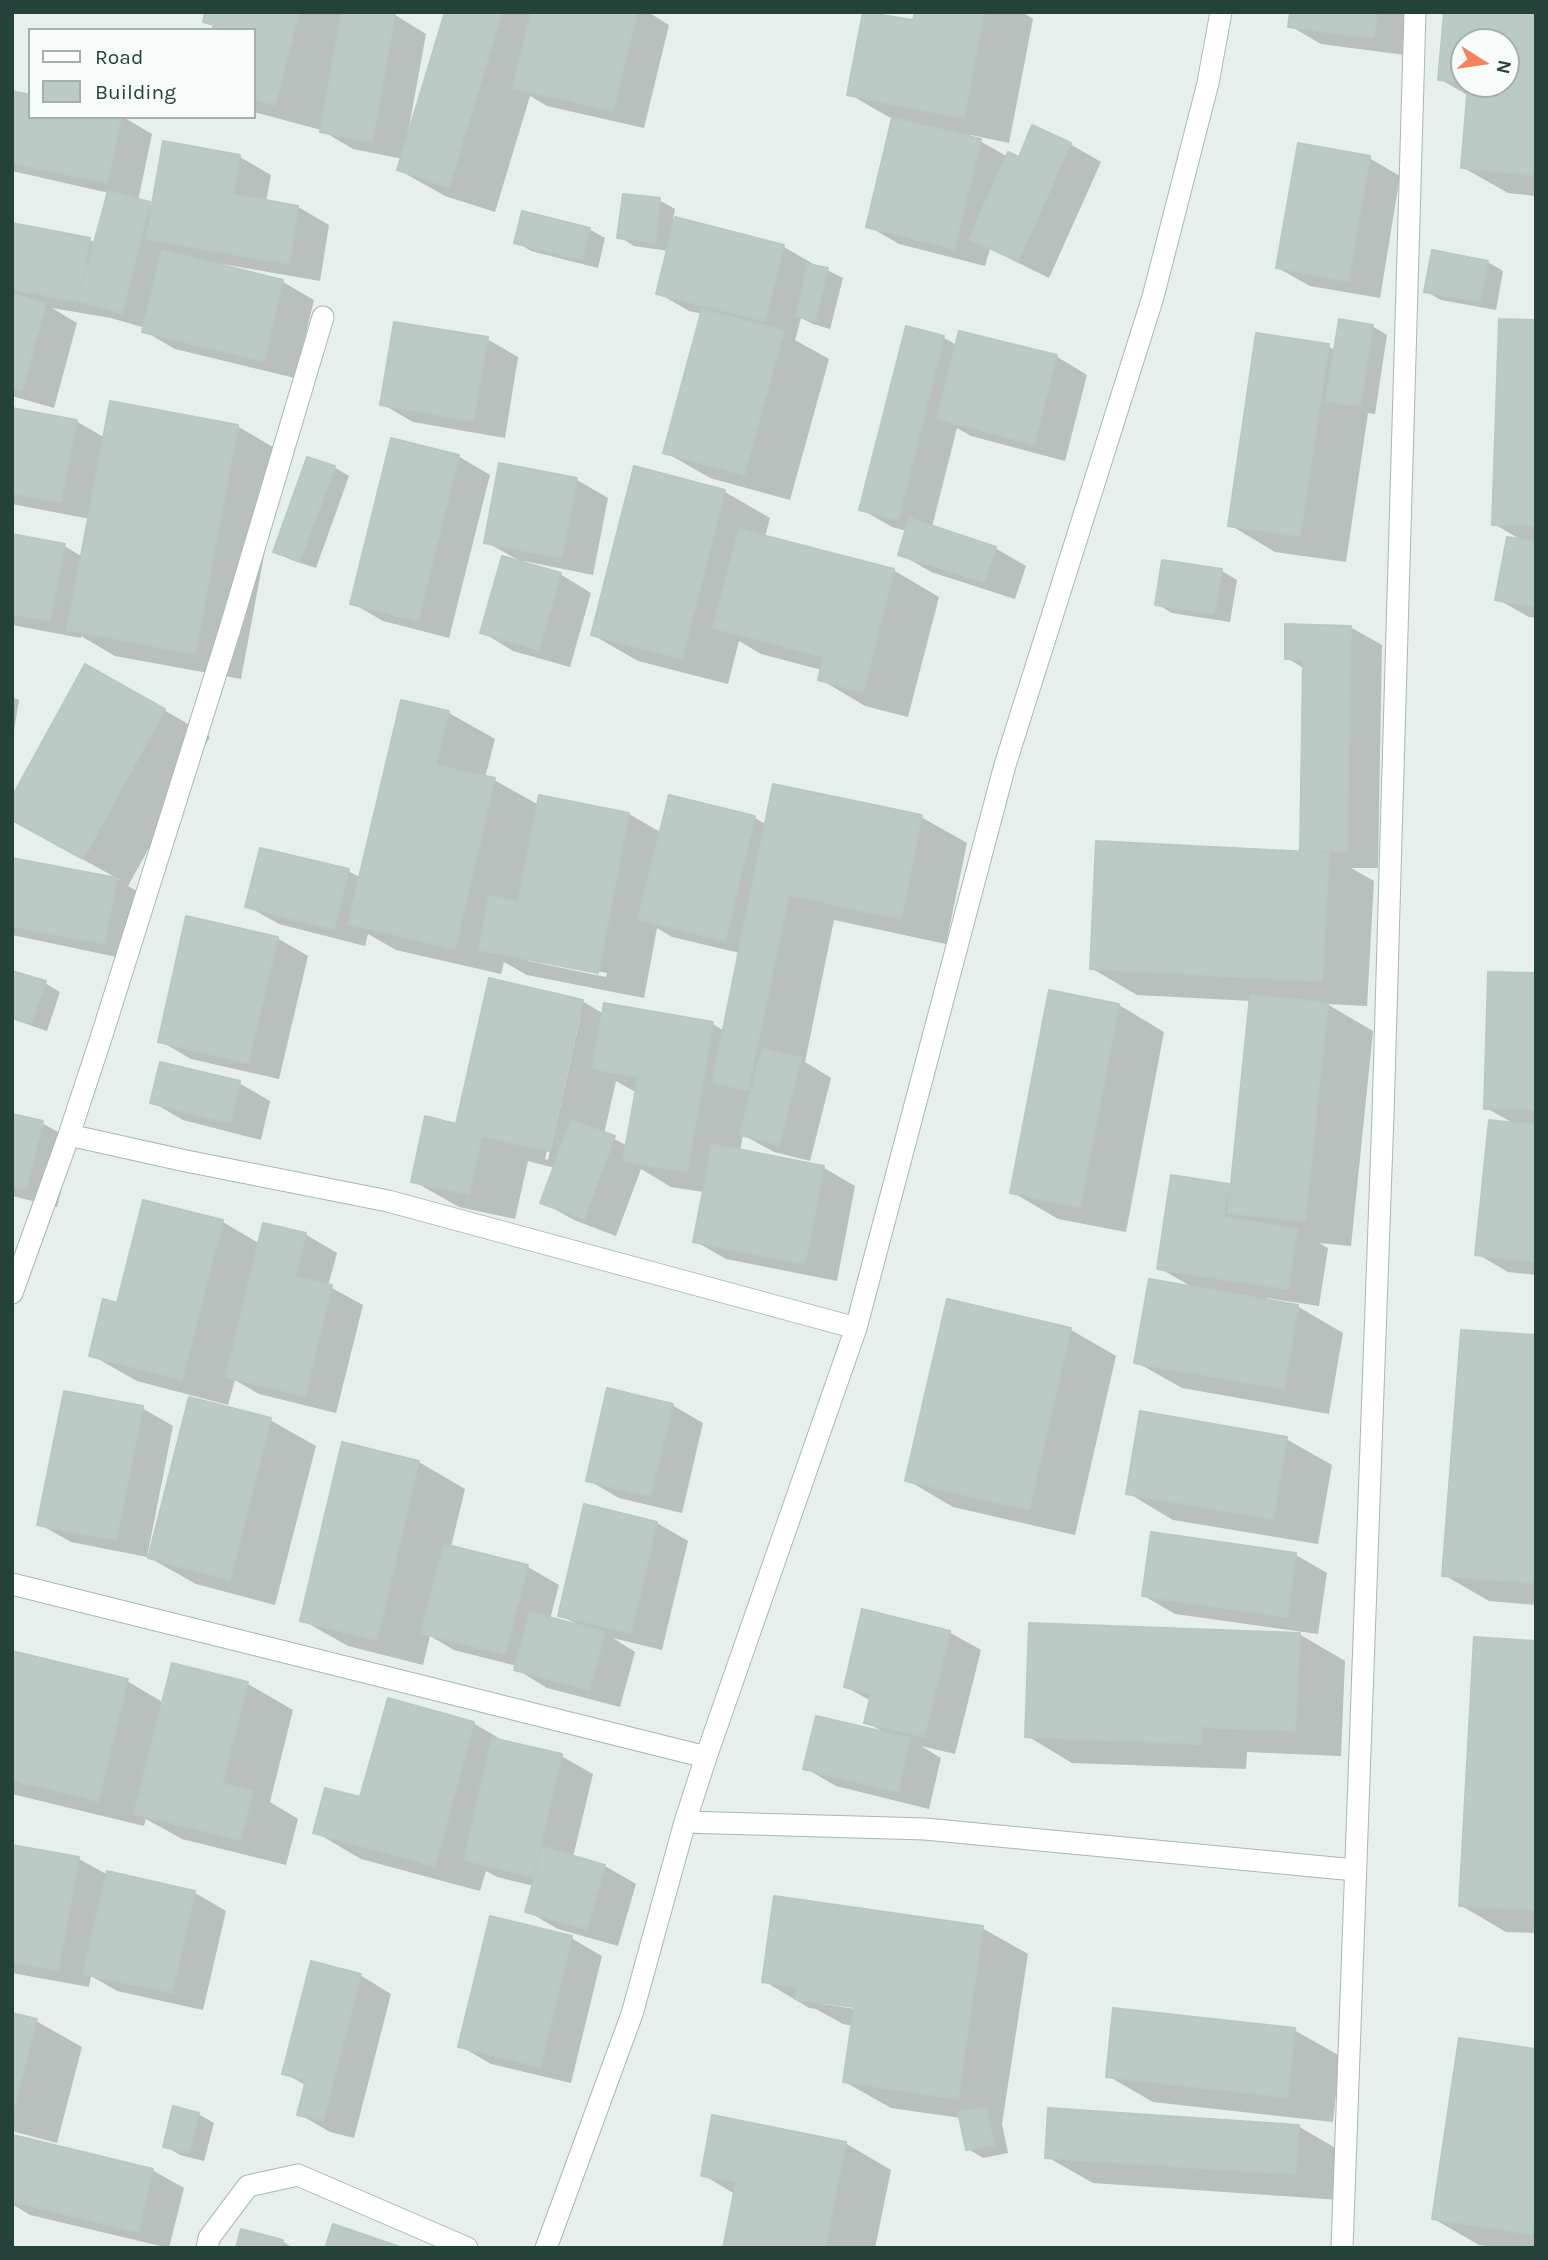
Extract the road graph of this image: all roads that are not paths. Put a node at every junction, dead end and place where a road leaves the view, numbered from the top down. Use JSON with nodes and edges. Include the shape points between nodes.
{"nodes":[{"id":1,"x":1221,"y":12,"type":"edge"},
{"id":2,"x":1415,"y":12,"type":"edge"},
{"id":3,"x":323,"y":317,"type":"dead end"},
{"id":4,"x":69,"y":1136,"type":"junction"},
{"id":5,"x":12,"y":1293,"type":"edge"},
{"id":6,"x":856,"y":1328,"type":"junction"},
{"id":7,"x":12,"y":1584,"type":"edge"},
{"id":8,"x":706,"y":1757,"type":"junction"},
{"id":9,"x":685,"y":1822,"type":"junction"},
{"id":10,"x":1355,"y":1871,"type":"junction"},
{"id":11,"x":207,"y":2248,"type":"edge"},
{"id":12,"x":467,"y":2248,"type":"edge"},
{"id":13,"x":546,"y":2248,"type":"edge"},
{"id":14,"x":1342,"y":2248,"type":"edge"}],
"edges":[{"from":1,"to":6,"type":"street","via":[[1208,83],[1153,297],[1005,765]]},
{"from":2,"to":10,"type":"street","via":[[1383,1114]]},
{"from":3,"to":4,"type":"street","via":[[229,632]]},
{"from":4,"to":5,"type":"street"},
{"from":4,"to":6,"type":"street","via":[[388,1201]]},
{"from":6,"to":8,"type":"street"},
{"from":7,"to":8,"type":"street"},
{"from":8,"to":9,"type":"street"},
{"from":9,"to":10,"type":"street","via":[[925,1829]]},
{"from":9,"to":13,"type":"street","via":[[632,2014]]},
{"from":10,"to":14,"type":"street"},
{"from":11,"to":12,"type":"street","via":[[209,2238],[248,2186],[298,2175]]}]}
